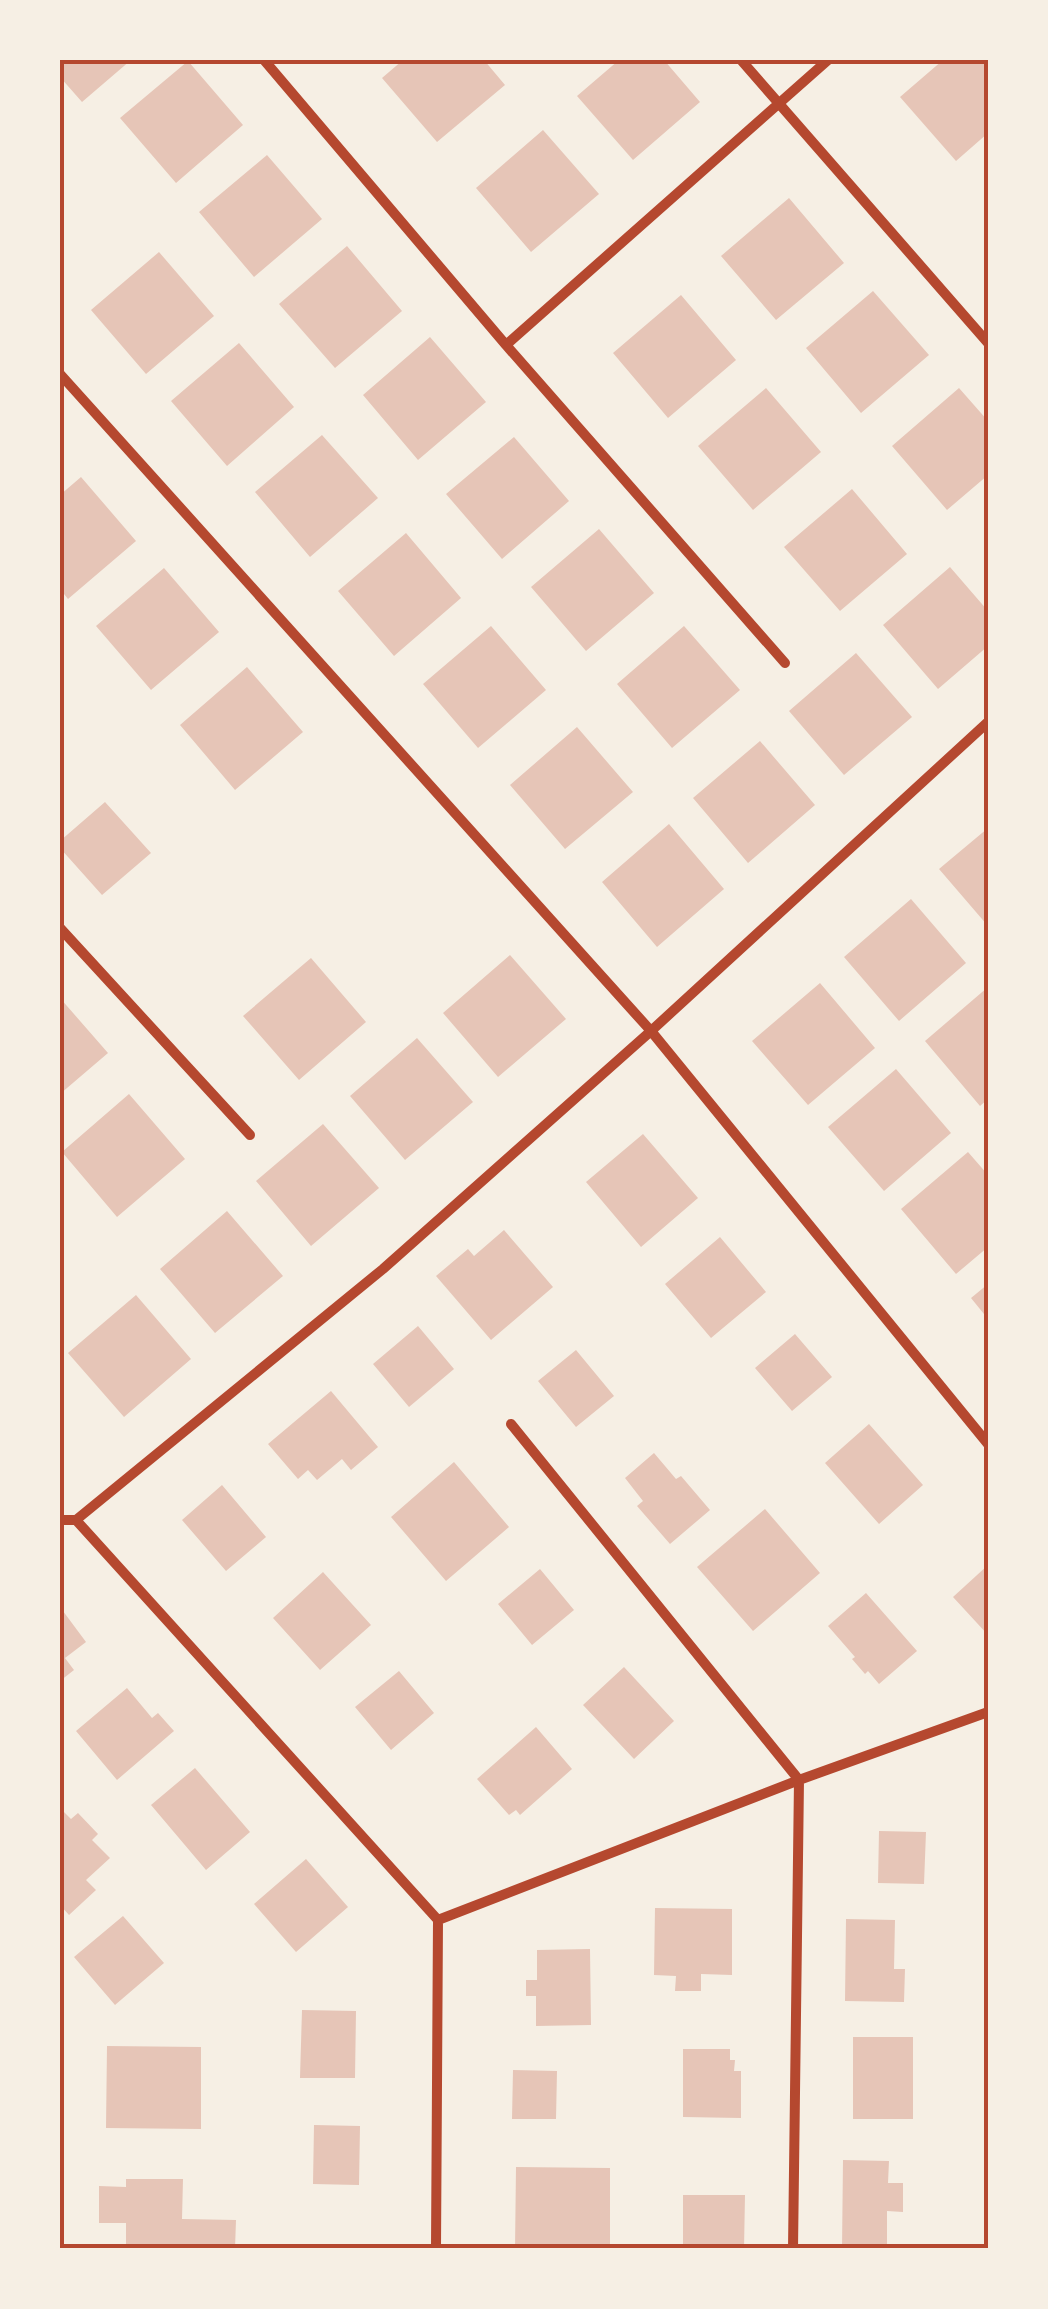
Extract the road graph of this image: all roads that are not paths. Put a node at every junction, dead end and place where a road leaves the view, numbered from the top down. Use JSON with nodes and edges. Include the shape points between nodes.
{"nodes":[{"id":1,"x":264,"y":60,"type":"edge"},
{"id":2,"x":741,"y":60,"type":"edge"},
{"id":3,"x":828,"y":60,"type":"edge"},
{"id":4,"x":778,"y":102,"type":"junction"},
{"id":5,"x":988,"y":343,"type":"edge"},
{"id":6,"x":506,"y":344,"type":"junction"},
{"id":7,"x":60,"y":374,"type":"edge"},
{"id":8,"x":785,"y":663,"type":"dead end"},
{"id":9,"x":988,"y":722,"type":"edge"},
{"id":10,"x":60,"y":928,"type":"edge"},
{"id":11,"x":651,"y":1031,"type":"junction"},
{"id":12,"x":250,"y":1134,"type":"dead end"},
{"id":13,"x":512,"y":1424,"type":"dead end"},
{"id":14,"x":988,"y":1444,"type":"edge"},
{"id":15,"x":60,"y":1520,"type":"edge"},
{"id":16,"x":76,"y":1520,"type":"junction"},
{"id":17,"x":988,"y":1712,"type":"edge"},
{"id":18,"x":798,"y":1780,"type":"junction"},
{"id":19,"x":438,"y":1920,"type":"junction"},
{"id":20,"x":436,"y":2249,"type":"edge"},
{"id":21,"x":793,"y":2249,"type":"edge"}],
"edges":[{"from":1,"to":6,"type":"street"},
{"from":2,"to":4,"type":"street"},
{"from":3,"to":4,"type":"street"},
{"from":4,"to":5,"type":"street"},
{"from":4,"to":6,"type":"street"},
{"from":6,"to":8,"type":"street"},
{"from":7,"to":11,"type":"street"},
{"from":9,"to":11,"type":"street"},
{"from":10,"to":12,"type":"street"},
{"from":11,"to":14,"type":"street"},
{"from":11,"to":16,"type":"street","via":[[383,1270]]},
{"from":13,"to":18,"type":"street"},
{"from":15,"to":16,"type":"street"},
{"from":16,"to":19,"type":"street"},
{"from":17,"to":18,"type":"street"},
{"from":18,"to":19,"type":"street"},
{"from":18,"to":21,"type":"street"},
{"from":19,"to":20,"type":"street"}]}
